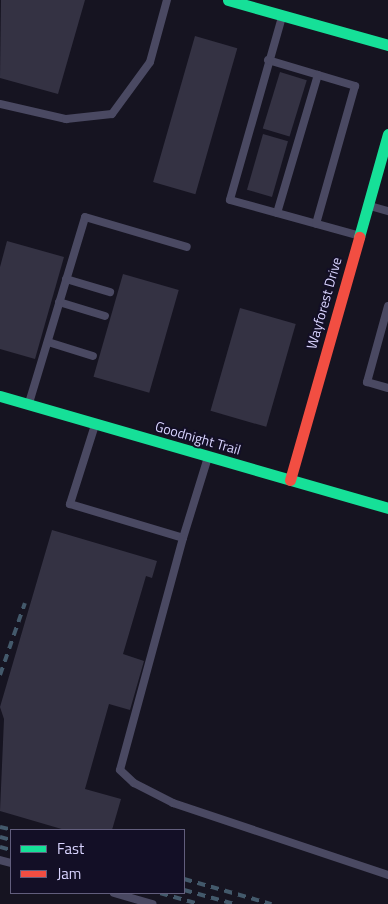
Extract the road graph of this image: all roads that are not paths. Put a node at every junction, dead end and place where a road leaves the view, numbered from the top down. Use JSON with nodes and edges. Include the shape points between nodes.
{"nodes":[{"id":1,"x":167,"y":0,"type":"edge"},
{"id":2,"x":228,"y":0,"type":"edge"},
{"id":3,"x":282,"y":15,"type":"junction"},
{"id":4,"x":388,"y":45,"type":"edge"},
{"id":5,"x":268,"y":60,"type":"junction"},
{"id":6,"x":318,"y":75,"type":"junction"},
{"id":7,"x":0,"y":104,"type":"edge"},
{"id":8,"x":388,"y":134,"type":"edge"},
{"id":9,"x":368,"y":205,"type":"junction"},
{"id":10,"x":388,"y":211,"type":"edge"},
{"id":11,"x":277,"y":213,"type":"junction"},
{"id":12,"x":316,"y":224,"type":"junction"},
{"id":13,"x":359,"y":236,"type":"junction"},
{"id":14,"x":187,"y":247,"type":"dead end"},
{"id":15,"x":66,"y":279,"type":"junction"},
{"id":16,"x":110,"y":292,"type":"dead end"},
{"id":17,"x":60,"y":302,"type":"junction"},
{"id":18,"x":388,"y":306,"type":"edge"},
{"id":19,"x":105,"y":316,"type":"dead end"},
{"id":20,"x":48,"y":342,"type":"junction"},
{"id":21,"x":93,"y":356,"type":"dead end"},
{"id":22,"x":388,"y":388,"type":"edge"},
{"id":23,"x":0,"y":396,"type":"edge"},
{"id":24,"x":29,"y":404,"type":"junction"},
{"id":25,"x":96,"y":424,"type":"junction"},
{"id":26,"x":208,"y":456,"type":"junction"},
{"id":27,"x":290,"y":480,"type":"junction"},
{"id":28,"x":388,"y":508,"type":"edge"},
{"id":29,"x":183,"y":538,"type":"junction"},
{"id":30,"x":388,"y":875,"type":"edge"},
{"id":31,"x":117,"y":894,"type":"edge"},
{"id":32,"x":152,"y":904,"type":"edge"}],
"edges":[{"from":1,"to":7,"type":"lane","via":[[150,62],[112,114],[66,118]]},
{"from":2,"to":3,"type":"street"},
{"from":3,"to":4,"type":"street"},
{"from":3,"to":5,"type":"lane"},
{"from":5,"to":6,"type":"lane"},
{"from":5,"to":11,"type":"lane","via":[[228,193],[230,200]]},
{"from":6,"to":11,"type":"lane"},
{"from":6,"to":12,"type":"lane","via":[[355,86]]},
{"from":8,"to":9,"type":"street","name":"Wayforest Drive"},
{"from":9,"to":10,"type":"lane"},
{"from":9,"to":13,"type":"street","name":"Wayforest Drive"},
{"from":11,"to":12,"type":"lane"},
{"from":12,"to":13,"type":"lane"},
{"from":13,"to":27,"type":"street","name":"Wayforest Drive"},
{"from":14,"to":15,"type":"lane","via":[[85,217]]},
{"from":15,"to":16,"type":"lane"},
{"from":15,"to":17,"type":"lane"},
{"from":17,"to":19,"type":"lane"},
{"from":17,"to":20,"type":"lane"},
{"from":18,"to":22,"type":"lane","via":[[368,382]]},
{"from":20,"to":21,"type":"lane"},
{"from":20,"to":24,"type":"lane"},
{"from":23,"to":24,"type":"street","name":"Goodnight Trail"},
{"from":24,"to":25,"type":"street","name":"Goodnight Trail"},
{"from":25,"to":26,"type":"street","name":"Goodnight Trail"},
{"from":25,"to":29,"type":"lane","via":[[70,504]]},
{"from":26,"to":27,"type":"street","name":"Goodnight Trail"},
{"from":26,"to":29,"type":"lane"},
{"from":27,"to":28,"type":"street","name":"Goodnight Trail"},
{"from":29,"to":30,"type":"lane","via":[[120,770],[134,783],[173,803]]},
{"from":31,"to":32,"type":"lane"}]}
